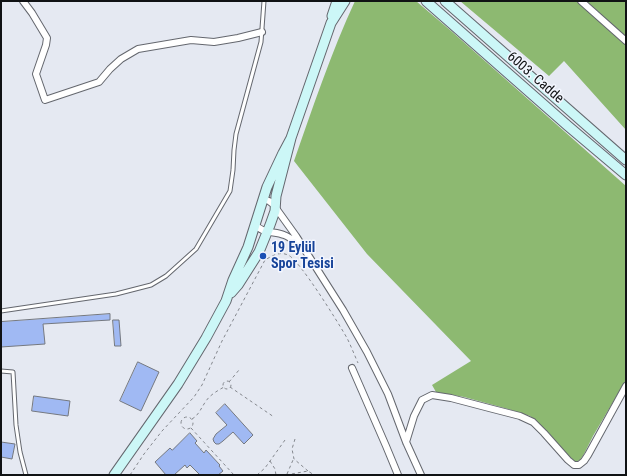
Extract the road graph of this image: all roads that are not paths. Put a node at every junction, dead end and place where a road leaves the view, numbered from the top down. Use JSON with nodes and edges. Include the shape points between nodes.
{"nodes":[{"id":1,"x":23,"y":1,"type":"edge"},
{"id":2,"x":264,"y":1,"type":"edge"},
{"id":3,"x":337,"y":1,"type":"edge"},
{"id":4,"x":345,"y":1,"type":"edge"},
{"id":5,"x":426,"y":1,"type":"edge"},
{"id":6,"x":445,"y":1,"type":"edge"},
{"id":7,"x":581,"y":1,"type":"edge"},
{"id":8,"x":331,"y":23,"type":"junction"},
{"id":9,"x":262,"y":32,"type":"junction"},
{"id":10,"x":626,"y":41,"type":"edge"},
{"id":11,"x":291,"y":138,"type":"junction"},
{"id":12,"x":626,"y":160,"type":"edge"},
{"id":13,"x":626,"y":175,"type":"edge"},
{"id":14,"x":263,"y":199,"type":"junction"},
{"id":15,"x":276,"y":208,"type":"junction"},
{"id":16,"x":255,"y":224,"type":"junction"},
{"id":17,"x":268,"y":232,"type":"junction"},
{"id":18,"x":303,"y":248,"type":"junction"},
{"id":19,"x":226,"y":301,"type":"junction"},
{"id":20,"x":1,"y":311,"type":"edge"},
{"id":21,"x":352,"y":368,"type":"dead end"},
{"id":22,"x":1,"y":371,"type":"edge"},
{"id":23,"x":626,"y":386,"type":"edge"},
{"id":24,"x":406,"y":442,"type":"junction"},
{"id":25,"x":26,"y":475,"type":"edge"},
{"id":26,"x":114,"y":475,"type":"edge"},
{"id":27,"x":398,"y":475,"type":"edge"},
{"id":28,"x":421,"y":475,"type":"edge"}],
"edges":[{"from":1,"to":9,"type":"street","via":[[48,38],[36,74],[45,100],[99,82],[121,58],[138,49],[191,40],[214,42]]},
{"from":2,"to":9,"type":"lane"},
{"from":3,"to":8,"type":"main road"},
{"from":4,"to":8,"type":"main road"},
{"from":5,"to":13,"type":"main road","name":"6003. Cadde"},
{"from":6,"to":12,"type":"main road","name":"6003. Cadde"},
{"from":7,"to":10,"type":"street"},
{"from":8,"to":11,"type":"main road"},
{"from":9,"to":20,"type":"lane","via":[[236,134],[230,191],[196,250],[166,276],[151,285],[116,294]]},
{"from":11,"to":14,"type":"main road","via":[[275,168]]},
{"from":11,"to":15,"type":"main road","via":[[276,196]]},
{"from":14,"to":15,"type":"street"},
{"from":14,"to":16,"type":"main road"},
{"from":15,"to":17,"type":"main road"},
{"from":15,"to":18,"type":"street"},
{"from":16,"to":17,"type":"street"},
{"from":16,"to":19,"type":"main road"},
{"from":17,"to":18,"type":"street","via":[[284,235]]},
{"from":17,"to":19,"type":"main road","via":[[251,265]]},
{"from":18,"to":24,"type":"street","via":[[367,352],[388,394]]},
{"from":19,"to":26,"type":"main road","via":[[178,384]]},
{"from":21,"to":27,"type":"street"},
{"from":22,"to":25,"type":"lane","via":[[13,372],[16,425]]},
{"from":23,"to":24,"type":"street","via":[[584,462],[579,465],[574,465],[568,460],[533,422],[520,416],[432,395],[422,400]]},
{"from":24,"to":28,"type":"street"}]}
